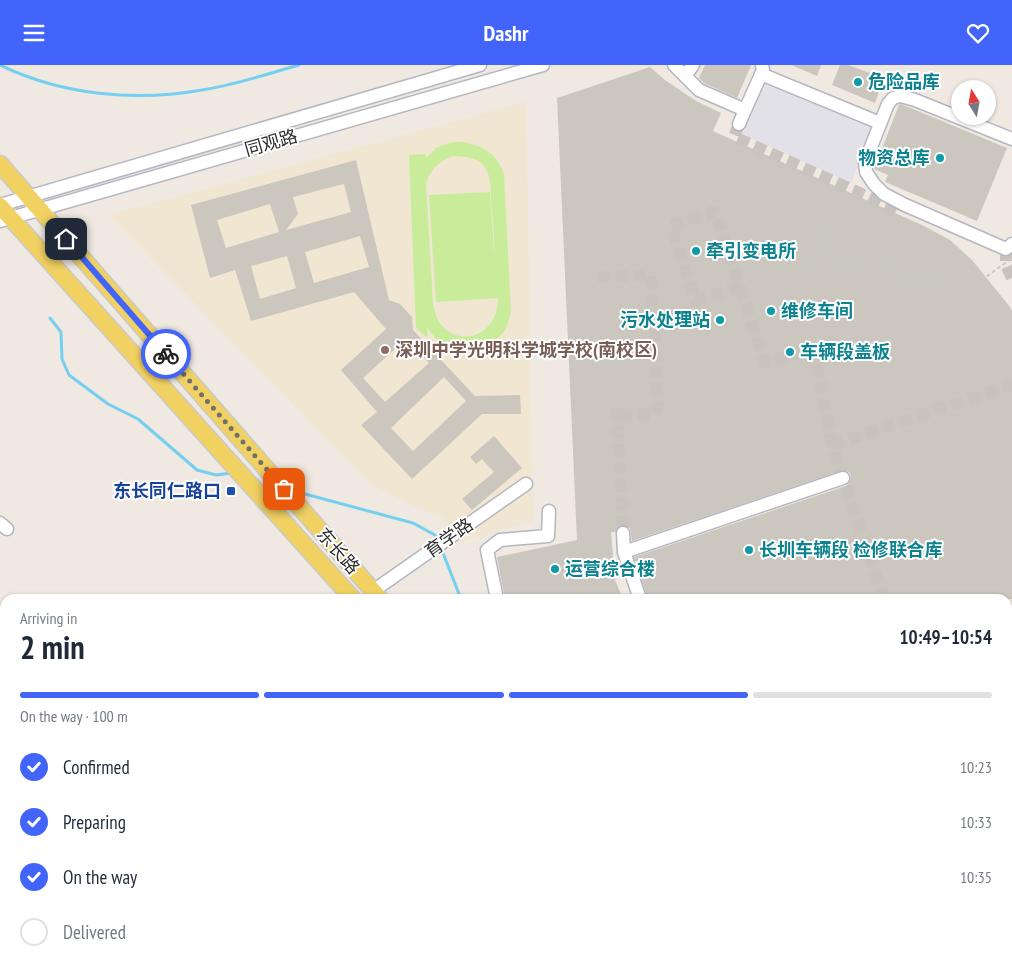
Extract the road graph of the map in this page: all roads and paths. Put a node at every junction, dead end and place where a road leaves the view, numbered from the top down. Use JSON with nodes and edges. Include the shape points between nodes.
{"nodes":[{"id":1,"x":480,"y":65,"type":"edge"},
{"id":2,"x":543,"y":65,"type":"edge"},
{"id":3,"x":674,"y":65,"type":"edge"},
{"id":4,"x":693,"y":65,"type":"edge"},
{"id":5,"x":761,"y":69,"type":"edge"},
{"id":6,"x":685,"y":76,"type":"junction"},
{"id":7,"x":745,"y":110,"type":"junction"},
{"id":8,"x":880,"y":123,"type":"junction"},
{"id":9,"x":739,"y":124,"type":"tunnel mouth"},
{"id":10,"x":1012,"y":139,"type":"edge"},
{"id":11,"x":0,"y":164,"type":"edge"},
{"id":12,"x":28,"y":197,"type":"junction"},
{"id":13,"x":40,"y":209,"type":"junction"},
{"id":14,"x":3,"y":212,"type":"edge"},
{"id":15,"x":762,"y":217,"type":"dead end"},
{"id":16,"x":830,"y":224,"type":"dead end"},
{"id":17,"x":1012,"y":244,"type":"edge"},
{"id":18,"x":818,"y":253,"type":"junction"},
{"id":19,"x":1012,"y":258,"type":"edge"},
{"id":20,"x":843,"y":478,"type":"dead end"},
{"id":21,"x":526,"y":484,"type":"dead end"},
{"id":22,"x":550,"y":511,"type":"dead end"},
{"id":23,"x":623,"y":533,"type":"tunnel mouth"},
{"id":24,"x":624,"y":552,"type":"junction"},
{"id":25,"x":348,"y":594,"type":"edge"},
{"id":26,"x":376,"y":594,"type":"edge"},
{"id":27,"x":378,"y":594,"type":"edge"},
{"id":28,"x":495,"y":594,"type":"edge"},
{"id":29,"x":638,"y":594,"type":"edge"}],
"edges":[{"from":1,"to":12,"type":"street","name":"同观路"},
{"from":2,"to":13,"type":"street","name":"同观路"},
{"from":3,"to":6,"type":"street"},
{"from":4,"to":6,"type":"street"},
{"from":5,"to":7,"type":"street"},
{"from":5,"to":8,"type":"street"},
{"from":6,"to":7,"type":"street","via":[[698,90]]},
{"from":7,"to":9,"type":"street"},
{"from":8,"to":10,"type":"street","via":[[888,104],[901,96]]},
{"from":8,"to":17,"type":"street","via":[[865,163],[866,172],[884,194],[1006,249]]},
{"from":11,"to":12,"type":"main road","name":"东长路"},
{"from":12,"to":13,"type":"main road","name":"东长路"},
{"from":12,"to":14,"type":"street","name":"同观路"},
{"from":13,"to":14,"type":"street","name":"同观路"},
{"from":13,"to":26,"type":"main road","name":"东长路"},
{"from":14,"to":25,"type":"main road","name":"东长路"},
{"from":15,"to":18,"type":"path","via":[[783,226],[783,249],[794,261],[811,270]]},
{"from":16,"to":18,"type":"path"},
{"from":18,"to":19,"type":"path","bridge":true,"via":[[868,272],[886,269],[922,284],[936,285],[960,268],[971,272],[979,282]]},
{"from":20,"to":24,"type":"street"},
{"from":21,"to":27,"type":"street","name":"育学路"},
{"from":22,"to":28,"type":"street","via":[[548,536],[500,540],[487,550]]},
{"from":23,"to":24,"type":"street"},
{"from":24,"to":29,"type":"street"}]}
